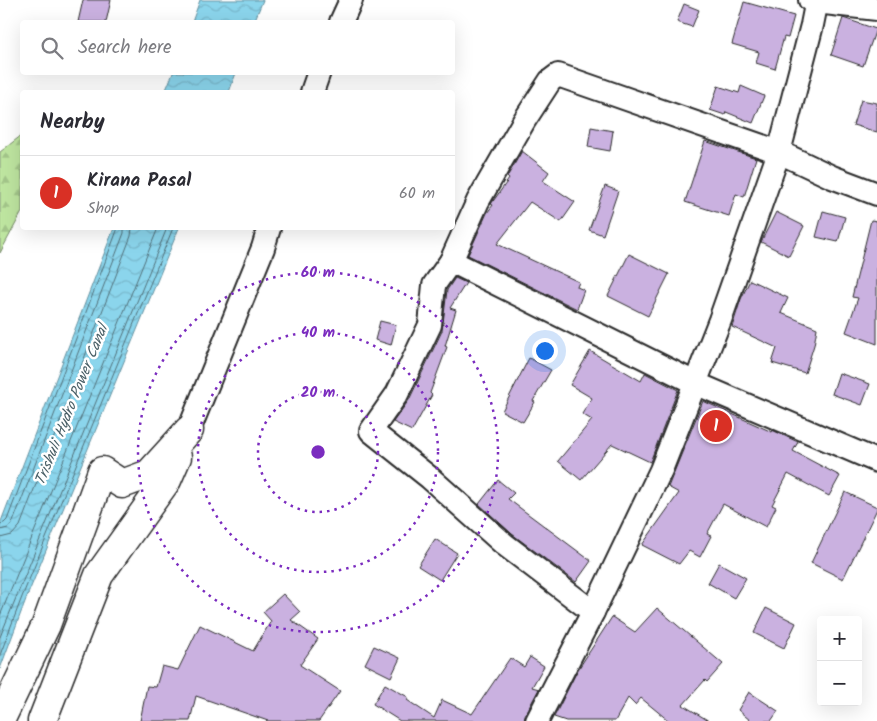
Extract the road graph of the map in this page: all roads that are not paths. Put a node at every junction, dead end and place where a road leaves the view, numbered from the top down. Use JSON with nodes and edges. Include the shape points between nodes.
{"nodes":[{"id":1,"x":351,"y":0,"type":"edge"},
{"id":2,"x":814,"y":1,"type":"edge"},
{"id":3,"x":877,"y":9,"type":"edge"},
{"id":4,"x":342,"y":20,"type":"edge"},
{"id":5,"x":318,"y":75,"type":"edge"},
{"id":6,"x":313,"y":90,"type":"edge"},
{"id":7,"x":779,"y":152,"type":"junction"},
{"id":8,"x":877,"y":194,"type":"edge"},
{"id":9,"x":268,"y":230,"type":"edge"},
{"id":10,"x":451,"y":261,"type":"junction"},
{"id":11,"x":695,"y":383,"type":"junction"},
{"id":12,"x":189,"y":430,"type":"junction"},
{"id":13,"x":877,"y":461,"type":"edge"},
{"id":14,"x":593,"y":612,"type":"junction"},
{"id":15,"x":0,"y":721,"type":"edge"},
{"id":16,"x":42,"y":721,"type":"edge"},
{"id":17,"x":537,"y":721,"type":"edge"}],
"edges":[{"from":1,"to":4,"type":"street"},
{"from":2,"to":3,"type":"street"},
{"from":2,"to":7,"type":"street","via":[[812,25]]},
{"from":5,"to":6,"type":"street"},
{"from":7,"to":8,"type":"street"},
{"from":7,"to":10,"type":"street","via":[[558,75],[550,81],[478,201]]},
{"from":7,"to":11,"type":"street"},
{"from":9,"to":12,"type":"street"},
{"from":10,"to":11,"type":"street"},
{"from":10,"to":14,"type":"street","via":[[434,285],[430,325],[397,394],[371,431],[504,544]]},
{"from":11,"to":13,"type":"street"},
{"from":11,"to":14,"type":"street","via":[[661,470]]},
{"from":12,"to":15,"type":"street","via":[[149,474],[122,484],[102,471],[46,625]]},
{"from":12,"to":16,"type":"street","via":[[167,480],[99,575]]},
{"from":14,"to":17,"type":"street"}]}
